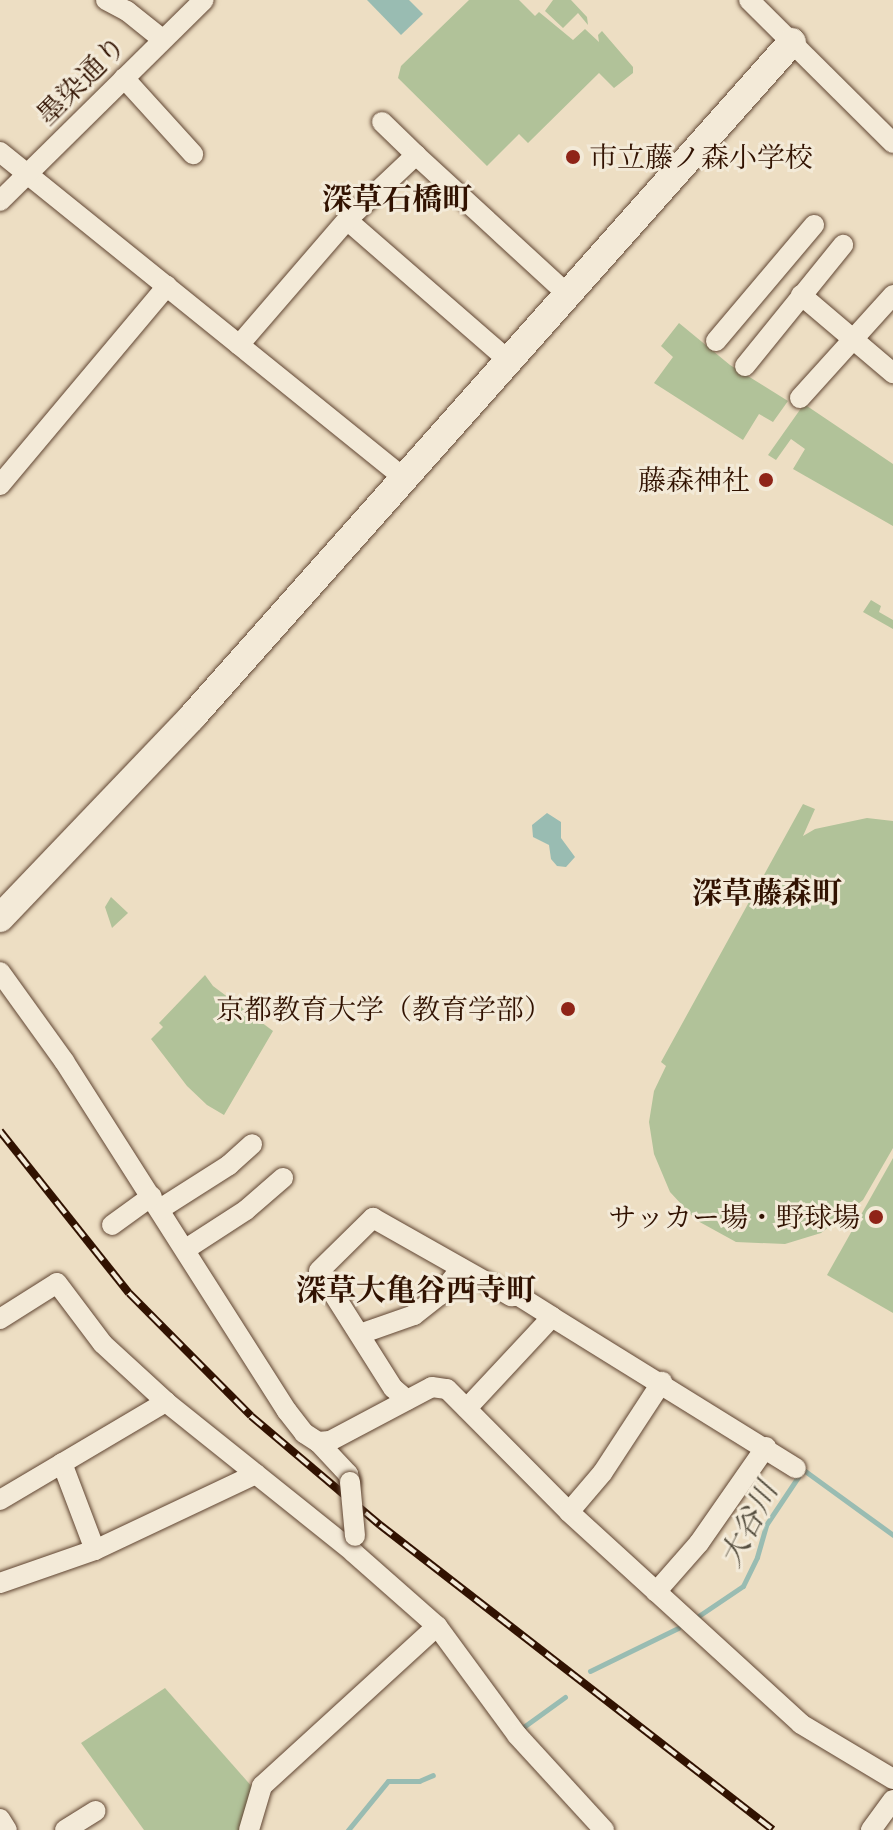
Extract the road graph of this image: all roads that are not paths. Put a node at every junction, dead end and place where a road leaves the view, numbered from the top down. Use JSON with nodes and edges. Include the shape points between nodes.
{"nodes":[{"id":1,"x":106,"y":0,"type":"edge"},
{"id":2,"x":204,"y":0,"type":"edge"},
{"id":3,"x":749,"y":0,"type":"edge"},
{"id":4,"x":162,"y":39,"type":"junction"},
{"id":5,"x":792,"y":42,"type":"junction"},
{"id":6,"x":124,"y":78,"type":"junction"},
{"id":7,"x":382,"y":122,"type":"dead end"},
{"id":8,"x":893,"y":143,"type":"edge"},
{"id":9,"x":0,"y":152,"type":"edge"},
{"id":10,"x":193,"y":154,"type":"dead end"},
{"id":11,"x":416,"y":155,"type":"junction"},
{"id":12,"x":31,"y":182,"type":"junction"},
{"id":13,"x":0,"y":201,"type":"edge"},
{"id":14,"x":347,"y":220,"type":"junction"},
{"id":15,"x":814,"y":225,"type":"dead end"},
{"id":16,"x":843,"y":245,"type":"dead end"},
{"id":17,"x":767,"y":282,"type":"junction"},
{"id":18,"x":167,"y":286,"type":"junction"},
{"id":19,"x":568,"y":295,"type":"junction"},
{"id":20,"x":893,"y":295,"type":"edge"},
{"id":21,"x":797,"y":300,"type":"junction"},
{"id":22,"x":852,"y":339,"type":"junction"},
{"id":23,"x":716,"y":341,"type":"dead end"},
{"id":24,"x":239,"y":345,"type":"junction"},
{"id":25,"x":509,"y":361,"type":"junction"},
{"id":26,"x":745,"y":366,"type":"dead end"},
{"id":27,"x":893,"y":373,"type":"edge"},
{"id":28,"x":800,"y":398,"type":"dead end"},
{"id":29,"x":7,"y":462,"type":"edge"},
{"id":30,"x":404,"y":478,"type":"junction"},
{"id":31,"x":0,"y":485,"type":"edge"},
{"id":32,"x":0,"y":918,"type":"edge"},
{"id":33,"x":0,"y":972,"type":"edge"},
{"id":34,"x":252,"y":1144,"type":"dead end"},
{"id":35,"x":283,"y":1178,"type":"dead end"},
{"id":36,"x":156,"y":1203,"type":"junction"},
{"id":37,"x":112,"y":1225,"type":"dead end"},
{"id":38,"x":186,"y":1249,"type":"junction"},
{"id":39,"x":461,"y":1268,"type":"junction"},
{"id":40,"x":552,"y":1317,"type":"junction"},
{"id":41,"x":0,"y":1319,"type":"edge"},
{"id":42,"x":360,"y":1334,"type":"junction"},
{"id":43,"x":662,"y":1382,"type":"junction"},
{"id":44,"x":407,"y":1400,"type":"junction"},
{"id":45,"x":166,"y":1402,"type":"junction"},
{"id":46,"x":467,"y":1408,"type":"junction"},
{"id":47,"x":318,"y":1442,"type":"junction"},
{"id":48,"x":766,"y":1447,"type":"junction"},
{"id":49,"x":62,"y":1463,"type":"junction"},
{"id":50,"x":796,"y":1468,"type":"dead end"},
{"id":51,"x":256,"y":1474,"type":"junction"},
{"id":52,"x":0,"y":1500,"type":"edge"},
{"id":53,"x":569,"y":1512,"type":"junction"},
{"id":54,"x":354,"y":1544,"type":"junction"},
{"id":55,"x":95,"y":1550,"type":"junction"},
{"id":56,"x":0,"y":1583,"type":"edge"},
{"id":57,"x":656,"y":1592,"type":"junction"},
{"id":58,"x":437,"y":1626,"type":"junction"},
{"id":59,"x":893,"y":1779,"type":"edge"},
{"id":60,"x":893,"y":1800,"type":"edge"},
{"id":61,"x":95,"y":1811,"type":"dead end"},
{"id":62,"x":0,"y":1819,"type":"edge"},
{"id":63,"x":597,"y":1828,"type":"edge"},
{"id":64,"x":7,"y":1830,"type":"edge"},
{"id":65,"x":65,"y":1830,"type":"edge"},
{"id":66,"x":249,"y":1830,"type":"edge"},
{"id":67,"x":871,"y":1830,"type":"edge"}],
"edges":[{"from":1,"to":4,"type":"street"},
{"from":2,"to":4,"type":"street","name":"墨染通り"},
{"from":3,"to":5,"type":"street"},
{"from":4,"to":6,"type":"street","name":"墨染通り"},
{"from":5,"to":8,"type":"street"},
{"from":5,"to":19,"type":"street"},
{"from":6,"to":10,"type":"street"},
{"from":6,"to":12,"type":"street","name":"墨染通り"},
{"from":7,"to":11,"type":"street"},
{"from":9,"to":12,"type":"street"},
{"from":11,"to":14,"type":"street"},
{"from":11,"to":19,"type":"street"},
{"from":12,"to":13,"type":"street","name":"墨染通り"},
{"from":12,"to":18,"type":"street"},
{"from":14,"to":24,"type":"street"},
{"from":14,"to":25,"type":"street"},
{"from":15,"to":17,"type":"street"},
{"from":16,"to":21,"type":"street"},
{"from":17,"to":21,"type":"street"},
{"from":17,"to":23,"type":"street"},
{"from":18,"to":24,"type":"street"},
{"from":18,"to":29,"type":"street"},
{"from":19,"to":25,"type":"street"},
{"from":20,"to":22,"type":"street"},
{"from":21,"to":22,"type":"street"},
{"from":21,"to":26,"type":"street"},
{"from":22,"to":27,"type":"street"},
{"from":22,"to":28,"type":"street"},
{"from":24,"to":30,"type":"street"},
{"from":25,"to":30,"type":"street"},
{"from":29,"to":31,"type":"street"},
{"from":30,"to":32,"type":"street","via":[[183,727]]},
{"from":33,"to":36,"type":"street"},
{"from":34,"to":36,"type":"street","via":[[229,1165]]},
{"from":35,"to":38,"type":"street"},
{"from":36,"to":37,"type":"street"},
{"from":36,"to":38,"type":"street"},
{"from":38,"to":47,"type":"street","via":[[287,1411]]},
{"from":39,"to":40,"type":"street"},
{"from":39,"to":42,"type":"street","via":[[440,1295],[414,1315]]},
{"from":39,"to":42,"type":"street","via":[[373,1218],[319,1271]]},
{"from":40,"to":43,"type":"street"},
{"from":40,"to":46,"type":"street"},
{"from":41,"to":45,"type":"street","via":[[57,1283],[103,1344]]},
{"from":42,"to":44,"type":"street","via":[[393,1388]]},
{"from":43,"to":48,"type":"street"},
{"from":43,"to":53,"type":"street","via":[[603,1472]]},
{"from":44,"to":46,"type":"street","via":[[437,1386]]},
{"from":44,"to":47,"type":"street","via":[[330,1441]]},
{"from":45,"to":49,"type":"street"},
{"from":45,"to":51,"type":"street"},
{"from":46,"to":53,"type":"street"},
{"from":47,"to":54,"type":"street","bridge":true,"via":[[348,1474]]},
{"from":48,"to":50,"type":"street"},
{"from":48,"to":57,"type":"street","via":[[699,1543]]},
{"from":49,"to":52,"type":"street"},
{"from":49,"to":55,"type":"street"},
{"from":51,"to":54,"type":"street"},
{"from":51,"to":55,"type":"street"},
{"from":53,"to":57,"type":"street"},
{"from":54,"to":58,"type":"street"},
{"from":55,"to":56,"type":"street"},
{"from":57,"to":59,"type":"street","via":[[801,1724]]},
{"from":58,"to":63,"type":"street","via":[[514,1732]]},
{"from":58,"to":66,"type":"street","via":[[262,1786]]},
{"from":60,"to":67,"type":"street"},
{"from":61,"to":65,"type":"street"},
{"from":62,"to":64,"type":"street"}]}
